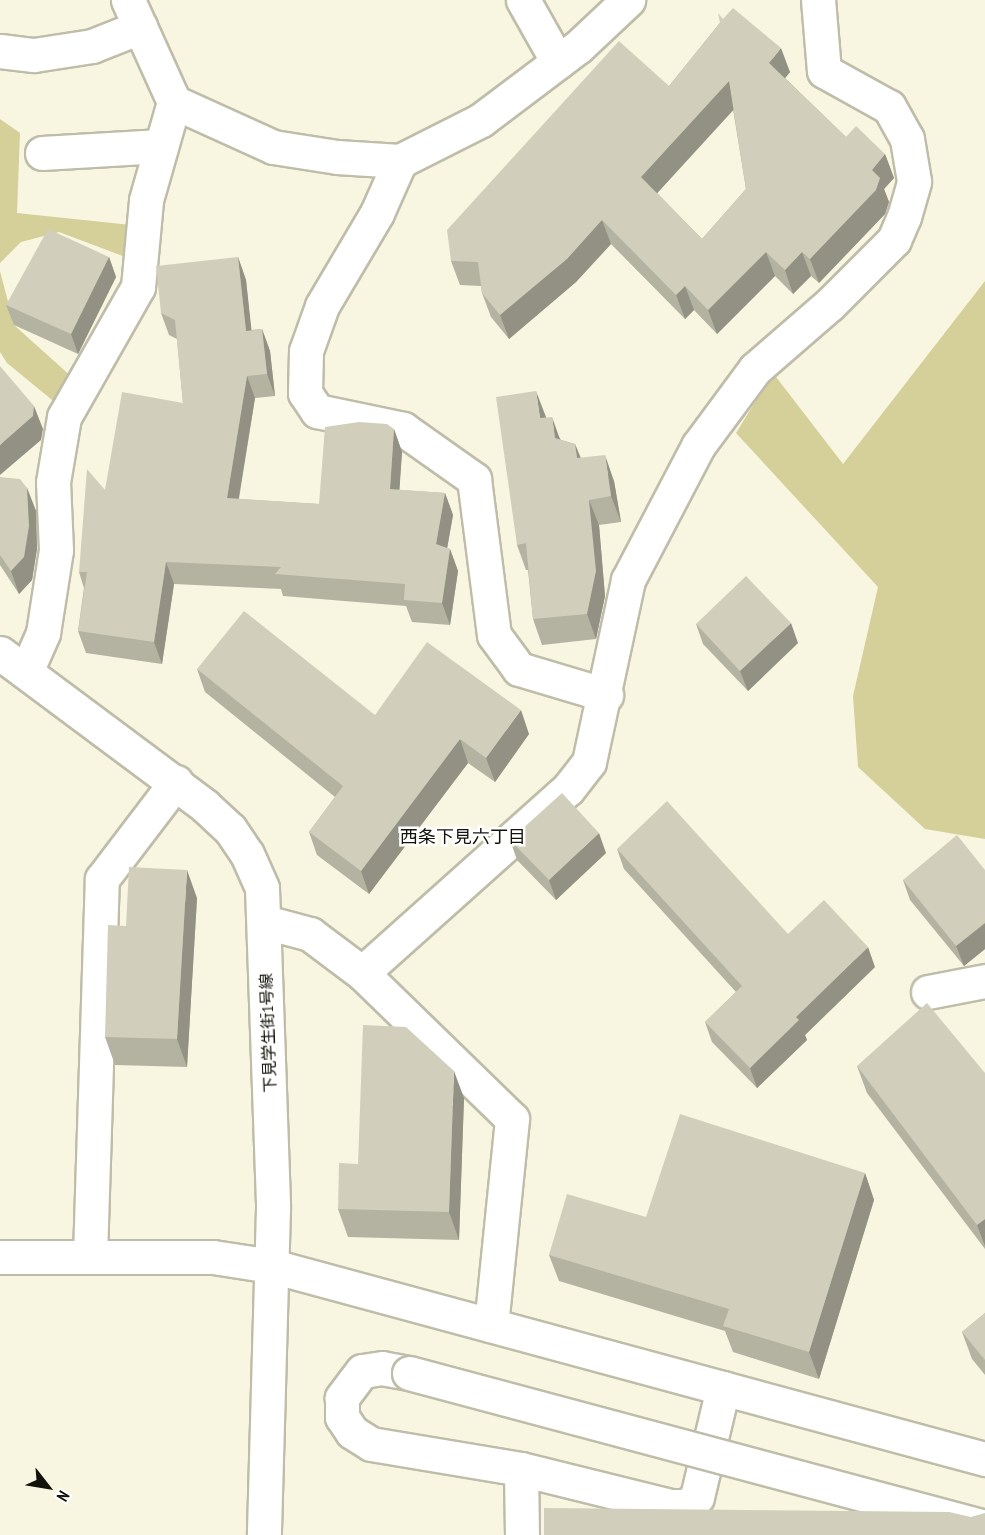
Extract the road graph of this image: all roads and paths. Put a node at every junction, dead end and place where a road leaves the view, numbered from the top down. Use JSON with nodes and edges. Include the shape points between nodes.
{"nodes":[{"id":1,"x":523,"y":0,"type":"edge"},
{"id":2,"x":628,"y":0,"type":"edge"},
{"id":3,"x":818,"y":0,"type":"edge"},
{"id":4,"x":134,"y":14,"type":"edge"},
{"id":5,"x":0,"y":51,"type":"edge"},
{"id":6,"x":558,"y":62,"type":"junction"},
{"id":7,"x":174,"y":102,"type":"junction"},
{"id":8,"x":162,"y":146,"type":"junction"},
{"id":9,"x":42,"y":153,"type":"dead end"},
{"id":10,"x":400,"y":161,"type":"junction"},
{"id":11,"x":13,"y":662,"type":"edge"},
{"id":12,"x":606,"y":695,"type":"junction"},
{"id":13,"x":176,"y":782,"type":"junction"},
{"id":14,"x":265,"y":922,"type":"junction"},
{"id":15,"x":362,"y":973,"type":"junction"},
{"id":16,"x":985,"y":981,"type":"edge"},
{"id":17,"x":928,"y":992,"type":"dead end"},
{"id":18,"x":90,"y":1256,"type":"junction"},
{"id":19,"x":0,"y":1257,"type":"edge"},
{"id":20,"x":272,"y":1266,"type":"junction"},
{"id":21,"x":490,"y":1326,"type":"junction"},
{"id":22,"x":723,"y":1388,"type":"junction"},
{"id":23,"x":985,"y":1459,"type":"edge"},
{"id":24,"x":521,"y":1469,"type":"junction"},
{"id":25,"x":985,"y":1527,"type":"edge"},
{"id":26,"x":264,"y":1535,"type":"edge"},
{"id":27,"x":522,"y":1535,"type":"edge"}],
"edges":[{"from":1,"to":6,"type":"street"},
{"from":2,"to":6,"type":"street"},
{"from":3,"to":12,"type":"street","via":[[824,71],[888,108],[907,139],[914,181],[904,217],[894,240],[829,305],[755,369],[698,446],[628,580]]},
{"from":4,"to":5,"type":"street","via":[[92,46],[34,55]]},
{"from":4,"to":7,"type":"street"},
{"from":6,"to":10,"type":"street","via":[[481,120]]},
{"from":7,"to":8,"type":"street"},
{"from":7,"to":10,"type":"street","via":[[273,147]]},
{"from":8,"to":9,"type":"street"},
{"from":8,"to":11,"type":"street","via":[[146,200],[138,287],[64,417],[53,482],[56,550],[43,633]]},
{"from":10,"to":12,"type":"street","via":[[377,213],[322,306],[306,351],[305,393],[317,411],[403,429],[474,479],[494,635],[519,669]]},
{"from":11,"to":13,"type":"street","name":"下見学生街1号線"},
{"from":12,"to":15,"type":"street","via":[[589,762],[568,789]]},
{"from":13,"to":14,"type":"street","name":"下見学生街1号線","via":[[230,829],[247,854],[262,888]]},
{"from":13,"to":18,"type":"street","via":[[102,879]]},
{"from":14,"to":15,"type":"street","via":[[310,934]]},
{"from":14,"to":20,"type":"street","name":"下見学生街1号線"},
{"from":15,"to":21,"type":"street","via":[[512,1119]]},
{"from":16,"to":17,"type":"street"},
{"from":18,"to":19,"type":"street"},
{"from":18,"to":20,"type":"street","via":[[213,1257]]},
{"from":20,"to":21,"type":"street"},
{"from":20,"to":26,"type":"street","name":"下見学生街1号線"},
{"from":21,"to":22,"type":"street"},
{"from":22,"to":23,"type":"street"},
{"from":22,"to":24,"type":"street","via":[[697,1497],[687,1506],[671,1506]]},
{"from":24,"to":25,"type":"street","bridge":true,"via":[[371,1444],[351,1432],[342,1417],[342,1398],[362,1371],[382,1368],[409,1373]]},
{"from":24,"to":27,"type":"street"}]}
